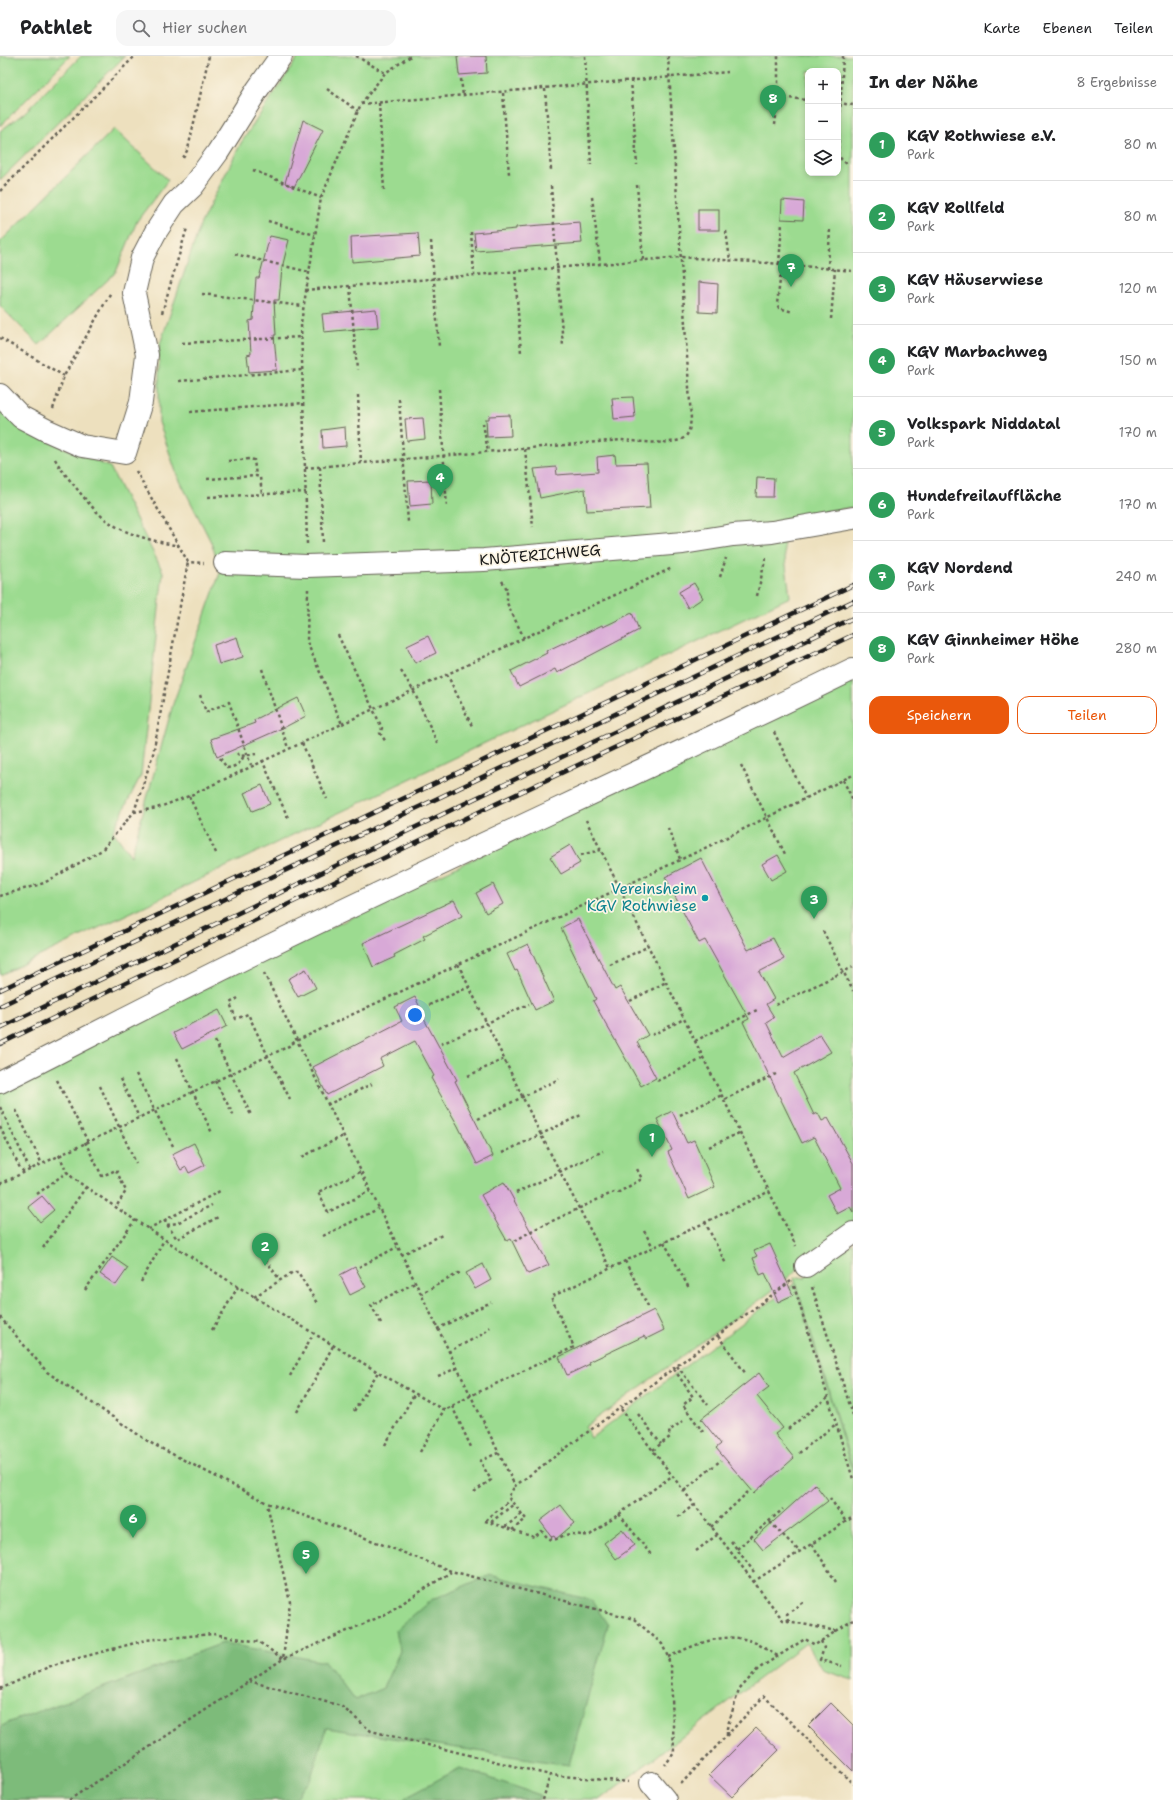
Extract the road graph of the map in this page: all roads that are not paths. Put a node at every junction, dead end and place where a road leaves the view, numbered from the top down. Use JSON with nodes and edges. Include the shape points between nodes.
{"nodes":[{"id":1,"x":281,"y":56,"type":"edge"},
{"id":2,"x":0,"y":395,"type":"edge"},
{"id":3,"x":853,"y":518,"type":"edge"},
{"id":4,"x":225,"y":563,"type":"road end"},
{"id":5,"x":853,"y":669,"type":"edge"},
{"id":6,"x":0,"y":1082,"type":"edge"},
{"id":7,"x":853,"y":1233,"type":"edge"},
{"id":8,"x":806,"y":1266,"type":"road end"},
{"id":9,"x":651,"y":1783,"type":"road end"},
{"id":10,"x":672,"y":1793,"type":"edge"}],
"edges":[{"from":1,"to":2,"type":"street","via":[[256,90],[218,152],[193,186],[174,204],[142,258],[134,293],[147,355],[141,402],[125,453],[82,446],[46,430],[21,417]]},
{"from":3,"to":4,"type":"street","name":"KNÖTERICHWEG","via":[[772,532],[683,543],[484,560],[307,566]]},
{"from":5,"to":6,"type":"street","via":[[254,953]]},
{"from":7,"to":8,"type":"street"},
{"from":9,"to":10,"type":"street"}]}
